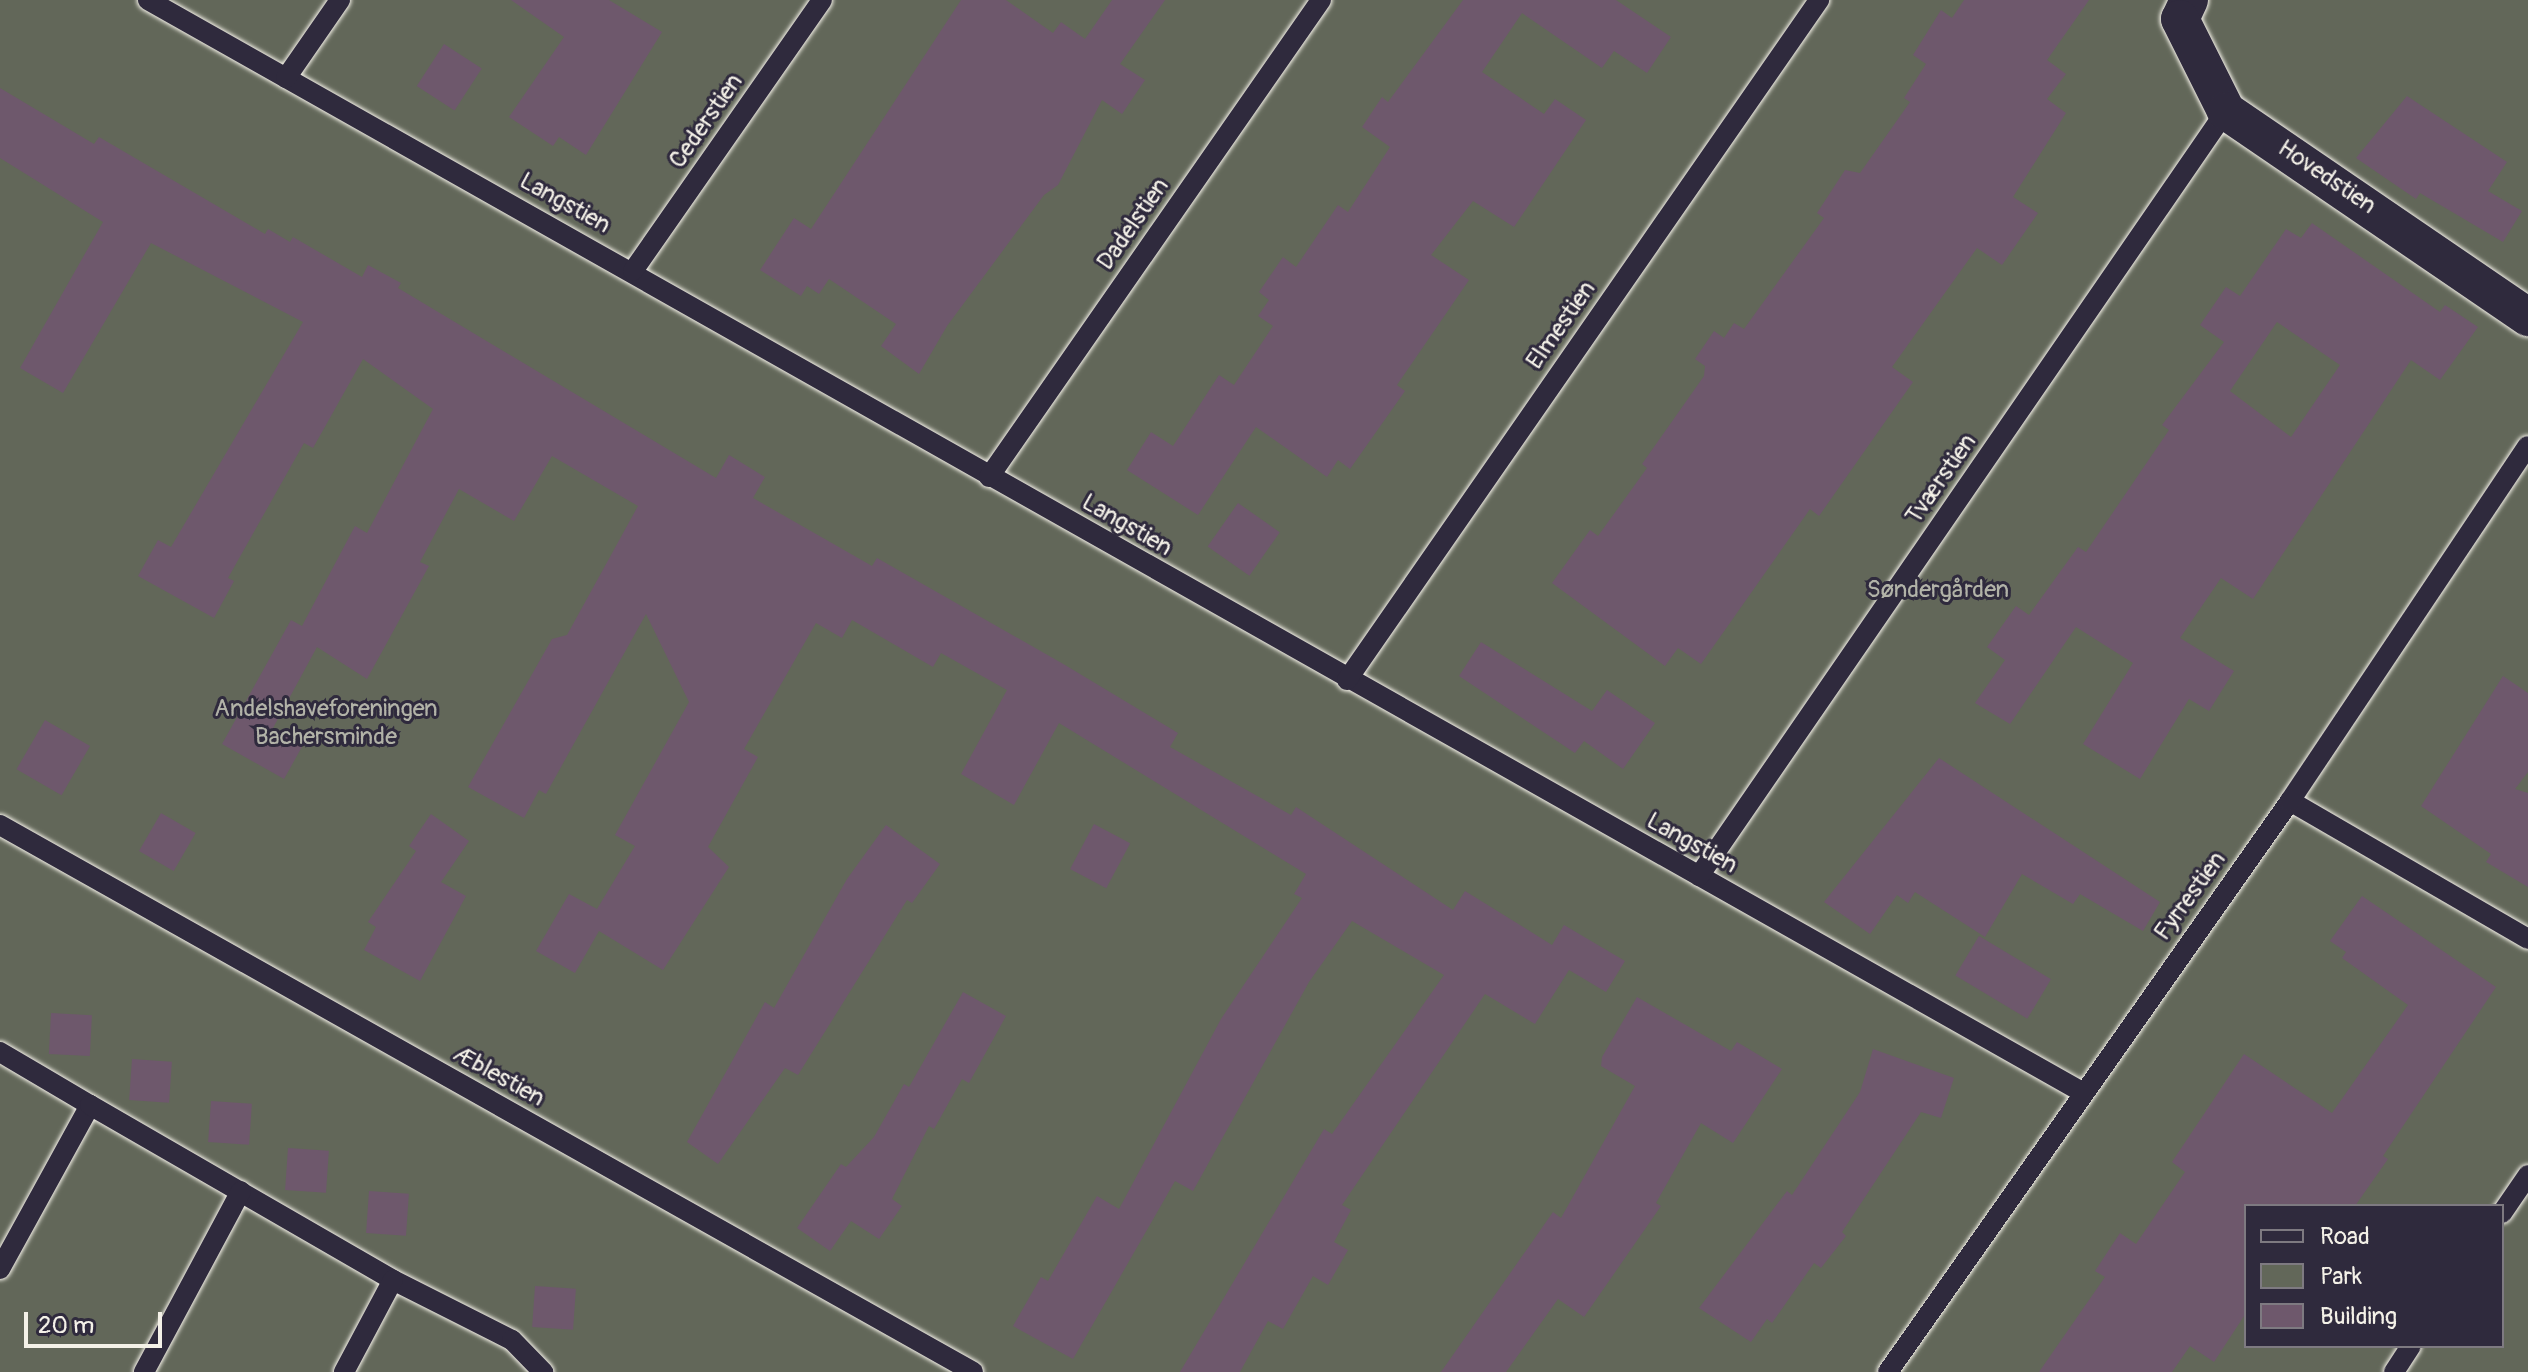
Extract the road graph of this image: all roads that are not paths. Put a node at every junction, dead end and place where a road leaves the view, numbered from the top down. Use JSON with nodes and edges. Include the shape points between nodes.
{"nodes":[{"id":1,"x":148,"y":0,"type":"edge"},
{"id":2,"x":340,"y":0,"type":"edge"},
{"id":3,"x":822,"y":0,"type":"edge"},
{"id":4,"x":1321,"y":0,"type":"edge"},
{"id":5,"x":1819,"y":0,"type":"edge"},
{"id":6,"x":2189,"y":0,"type":"edge"},
{"id":7,"x":286,"y":78,"type":"junction"},
{"id":8,"x":2226,"y":111,"type":"junction"},
{"id":9,"x":633,"y":271,"type":"junction"},
{"id":10,"x":2528,"y":317,"type":"edge"},
{"id":11,"x":2528,"y":446,"type":"edge"},
{"id":12,"x":989,"y":477,"type":"junction"},
{"id":13,"x":1347,"y":680,"type":"junction"},
{"id":14,"x":2290,"y":801,"type":"junction"},
{"id":15,"x":0,"y":825,"type":"edge"},
{"id":16,"x":1699,"y":876,"type":"junction"},
{"id":17,"x":2528,"y":939,"type":"edge"},
{"id":18,"x":0,"y":1052,"type":"edge"},
{"id":19,"x":2082,"y":1092,"type":"junction"},
{"id":20,"x":90,"y":1105,"type":"junction"},
{"id":21,"x":2528,"y":1175,"type":"edge"},
{"id":22,"x":241,"y":1191,"type":"junction"},
{"id":23,"x":2504,"y":1210,"type":"edge"},
{"id":24,"x":0,"y":1269,"type":"edge"},
{"id":25,"x":393,"y":1280,"type":"junction"},
{"id":26,"x":2410,"y":1348,"type":"edge"},
{"id":27,"x":144,"y":1372,"type":"edge"},
{"id":28,"x":344,"y":1372,"type":"edge"},
{"id":29,"x":543,"y":1372,"type":"edge"},
{"id":30,"x":973,"y":1372,"type":"edge"},
{"id":31,"x":1888,"y":1372,"type":"edge"},
{"id":32,"x":2394,"y":1372,"type":"edge"}],
"edges":[{"from":1,"to":7,"type":"lane","name":"Langstien"},
{"from":2,"to":7,"type":"lane"},
{"from":3,"to":9,"type":"lane","name":"Cederstien"},
{"from":4,"to":12,"type":"lane","name":"Dadelstien"},
{"from":5,"to":13,"type":"lane","name":"Elmestien"},
{"from":6,"to":8,"type":"street","name":"Hovedstien","via":[[2180,19]]},
{"from":7,"to":9,"type":"lane","name":"Langstien"},
{"from":8,"to":10,"type":"street","name":"Hovedstien"},
{"from":8,"to":16,"type":"lane","name":"Tværstien"},
{"from":9,"to":12,"type":"lane","name":"Langstien"},
{"from":11,"to":14,"type":"lane","name":"Fyrrestien"},
{"from":12,"to":13,"type":"lane","name":"Langstien"},
{"from":13,"to":16,"type":"lane","name":"Langstien"},
{"from":14,"to":17,"type":"lane"},
{"from":14,"to":19,"type":"lane","name":"Fyrrestien"},
{"from":15,"to":30,"type":"lane","name":"Æblestien"},
{"from":16,"to":19,"type":"lane","name":"Langstien"},
{"from":18,"to":20,"type":"lane"},
{"from":19,"to":31,"type":"lane","name":"Fyrrestien"},
{"from":20,"to":22,"type":"lane"},
{"from":20,"to":24,"type":"lane"},
{"from":21,"to":23,"type":"lane"},
{"from":22,"to":25,"type":"lane"},
{"from":22,"to":27,"type":"lane"},
{"from":25,"to":28,"type":"lane"},
{"from":25,"to":29,"type":"lane","via":[[512,1340]]},
{"from":26,"to":32,"type":"lane"}]}
